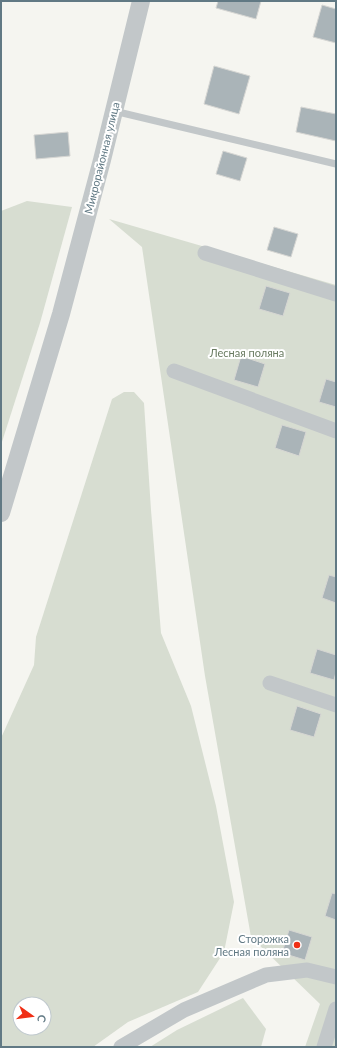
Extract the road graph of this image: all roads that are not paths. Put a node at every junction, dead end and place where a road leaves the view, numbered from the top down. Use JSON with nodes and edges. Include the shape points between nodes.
{"nodes":[{"id":1,"x":141,"y":1,"type":"edge"},
{"id":2,"x":114,"y":111,"type":"junction"},
{"id":3,"x":336,"y":164,"type":"edge"},
{"id":4,"x":204,"y":253,"type":"dead end"},
{"id":5,"x":336,"y":294,"type":"edge"},
{"id":6,"x":174,"y":371,"type":"dead end"},
{"id":7,"x":336,"y":430,"type":"edge"},
{"id":8,"x":1,"y":512,"type":"edge"},
{"id":9,"x":270,"y":682,"type":"dead end"},
{"id":10,"x":336,"y":705,"type":"edge"},
{"id":11,"x":336,"y":977,"type":"edge"},
{"id":12,"x":336,"y":1009,"type":"edge"},
{"id":13,"x":121,"y":1047,"type":"edge"},
{"id":14,"x":324,"y":1047,"type":"edge"}],
"edges":[{"from":1,"to":2,"type":"street","name":"Микрорайонная улица"},
{"from":2,"to":3,"type":"lane"},
{"from":2,"to":8,"type":"street","name":"Микрорайонная улица","via":[[61,314]]},
{"from":4,"to":5,"type":"street"},
{"from":6,"to":7,"type":"street"},
{"from":9,"to":10,"type":"street"},
{"from":11,"to":13,"type":"street","via":[[307,970],[266,975],[184,1010]]},
{"from":12,"to":14,"type":"street"}]}
